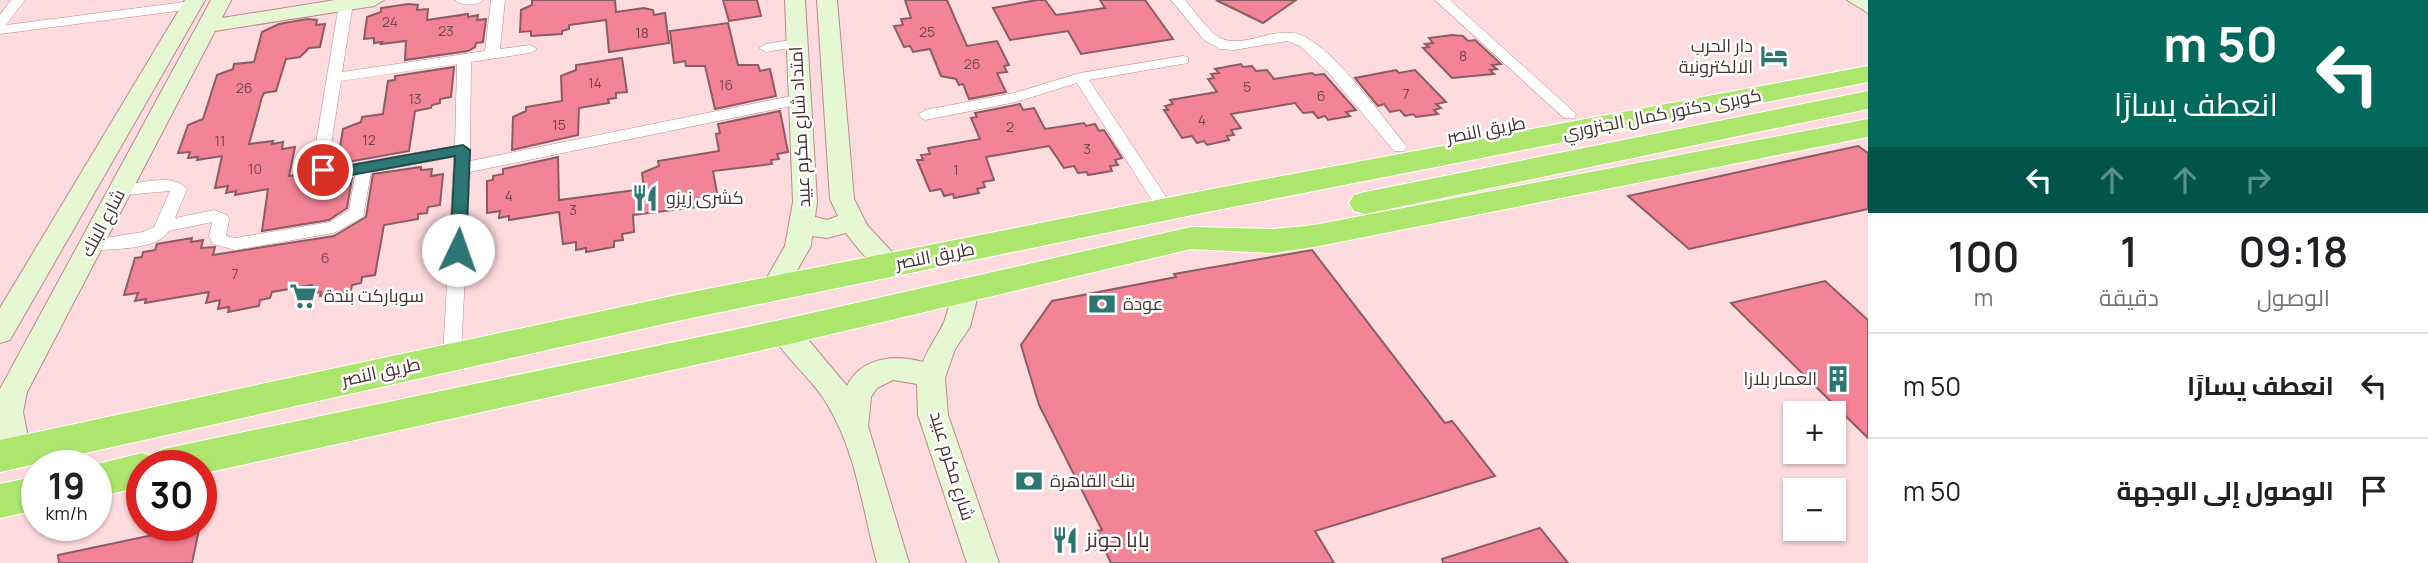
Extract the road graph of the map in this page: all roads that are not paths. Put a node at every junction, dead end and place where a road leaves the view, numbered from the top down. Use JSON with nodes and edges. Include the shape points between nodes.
{"nodes":[{"id":1,"x":18,"y":0,"type":"edge"},
{"id":2,"x":223,"y":0,"type":"edge"},
{"id":3,"x":374,"y":0,"type":"edge"},
{"id":4,"x":462,"y":0,"type":"edge"},
{"id":5,"x":476,"y":0,"type":"edge"},
{"id":6,"x":498,"y":0,"type":"edge"},
{"id":7,"x":795,"y":0,"type":"edge"},
{"id":8,"x":827,"y":0,"type":"edge"},
{"id":9,"x":1178,"y":0,"type":"edge"},
{"id":10,"x":1442,"y":0,"type":"edge"},
{"id":11,"x":1857,"y":0,"type":"edge"},
{"id":12,"x":346,"y":4,"type":"junction"},
{"id":13,"x":1868,"y":7,"type":"edge"},
{"id":14,"x":260,"y":9,"type":"edge"},
{"id":15,"x":198,"y":10,"type":"edge"},
{"id":16,"x":0,"y":24,"type":"edge"},
{"id":17,"x":0,"y":30,"type":"edge"},
{"id":18,"x":797,"y":43,"type":"junction"},
{"id":19,"x":766,"y":48,"type":"dead end"},
{"id":20,"x":530,"y":49,"type":"dead end"},
{"id":21,"x":492,"y":55,"type":"junction"},
{"id":22,"x":464,"y":59,"type":"junction"},
{"id":23,"x":1183,"y":60,"type":"dead end"},
{"id":24,"x":1862,"y":62,"type":"edge"},
{"id":25,"x":336,"y":77,"type":"junction"},
{"id":26,"x":1080,"y":77,"type":"junction"},
{"id":27,"x":801,"y":99,"type":"junction"},
{"id":28,"x":1868,"y":100,"type":"edge"},
{"id":29,"x":925,"y":115,"type":"dead end"},
{"id":30,"x":1569,"y":115,"type":"junction"},
{"id":31,"x":1868,"y":128,"type":"edge"},
{"id":32,"x":1399,"y":146,"type":"junction"},
{"id":33,"x":463,"y":150,"type":"junction"},
{"id":34,"x":463,"y":168,"type":"junction"},
{"id":35,"x":363,"y":169,"type":"junction"},
{"id":36,"x":119,"y":192,"type":"junction"},
{"id":37,"x":1166,"y":209,"type":"junction"},
{"id":38,"x":850,"y":219,"type":"junction"},
{"id":39,"x":804,"y":222,"type":"junction"},
{"id":40,"x":164,"y":226,"type":"junction"},
{"id":41,"x":1191,"y":238,"type":"junction"},
{"id":42,"x":91,"y":245,"type":"junction"},
{"id":43,"x":891,"y":265,"type":"junction"},
{"id":44,"x":774,"y":288,"type":"junction"},
{"id":45,"x":966,"y":291,"type":"junction"},
{"id":46,"x":0,"y":332,"type":"edge"},
{"id":47,"x":785,"y":332,"type":"junction"},
{"id":48,"x":452,"y":356,"type":"junction"},
{"id":49,"x":26,"y":367,"type":"junction"},
{"id":50,"x":931,"y":378,"type":"junction"},
{"id":51,"x":0,"y":383,"type":"edge"},
{"id":52,"x":853,"y":428,"type":"junction"},
{"id":53,"x":8,"y":454,"type":"edge"},
{"id":54,"x":217,"y":454,"type":"edge"},
{"id":55,"x":21,"y":496,"type":"edge"},
{"id":56,"x":0,"y":500,"type":"edge"},
{"id":57,"x":893,"y":563,"type":"edge"},
{"id":58,"x":983,"y":563,"type":"edge"}],
"edges":[{"from":1,"to":16,"type":"street"},
{"from":2,"to":15,"type":"street","name":"شارع البنك"},
{"from":3,"to":12,"type":"street"},
{"from":4,"to":5,"type":"street"},
{"from":6,"to":21,"type":"street"},
{"from":7,"to":18,"type":"street","name":"امتداد شارع مكرم عبيد"},
{"from":8,"to":38,"type":"street","name":"امتداد شارع مكرم عبيد","via":[[842,199]]},
{"from":9,"to":32,"type":"street","via":[[1209,37],[1225,47],[1278,38],[1302,40]]},
{"from":10,"to":30,"type":"street"},
{"from":11,"to":13,"type":"street"},
{"from":12,"to":14,"type":"street"},
{"from":12,"to":25,"type":"street"},
{"from":14,"to":15,"type":"street"},
{"from":15,"to":17,"type":"street"},
{"from":15,"to":36,"type":"street","name":"شارع البنك"},
{"from":15,"to":46,"type":"street","name":"شارع البنك"},
{"from":18,"to":19,"type":"street"},
{"from":18,"to":27,"type":"street","name":"امتداد شارع مكرم عبيد"},
{"from":20,"to":21,"type":"street"},
{"from":21,"to":22,"type":"street"},
{"from":22,"to":25,"type":"street"},
{"from":22,"to":33,"type":"street"},
{"from":23,"to":26,"type":"street"},
{"from":24,"to":30,"type":"highway","name":"طريق النصر"},
{"from":24,"to":37,"type":"highway","name":"كوبرى دكتور كمال الجنزوري"},
{"from":25,"to":35,"type":"street","via":[[318,163],[335,173]]},
{"from":26,"to":29,"type":"street","via":[[1016,97]]},
{"from":26,"to":37,"type":"street"},
{"from":27,"to":34,"type":"street"},
{"from":27,"to":39,"type":"street","name":"امتداد شارع مكرم عبيد"},
{"from":28,"to":41,"type":"highway","name":"كوبرى دكتور كمال الجنزوري"},
{"from":30,"to":32,"type":"highway","name":"طريق النصر"},
{"from":31,"to":41,"type":"highway","via":[[1314,236],[1247,241]]},
{"from":32,"to":37,"type":"highway","name":"طريق النصر","via":[[1224,181],[1188,194]]},
{"from":33,"to":34,"type":"street"},
{"from":33,"to":35,"type":"street"},
{"from":34,"to":48,"type":"street"},
{"from":35,"to":40,"type":"street","via":[[357,213],[334,227],[235,244],[219,240],[220,219],[214,216]]},
{"from":36,"to":40,"type":"street","via":[[178,187]]},
{"from":36,"to":42,"type":"street","name":"شارع البنك"},
{"from":37,"to":43,"type":"highway","name":"طريق النصر"},
{"from":38,"to":39,"type":"street","via":[[823,230]]},
{"from":38,"to":43,"type":"street","name":"امتداد شارع مكرم عبيد"},
{"from":39,"to":44,"type":"street","name":"امتداد شارع مكرم عبيد","via":[[798,246]]},
{"from":40,"to":42,"type":"street","via":[[146,238]]},
{"from":41,"to":45,"type":"highway"},
{"from":42,"to":49,"type":"street","name":"شارع البنك"},
{"from":43,"to":44,"type":"highway","name":"طريق النصر"},
{"from":44,"to":48,"type":"highway","name":"طريق النصر"},
{"from":45,"to":47,"type":"highway"},
{"from":45,"to":50,"type":"street","name":"شارع مكرم عبيد","via":[[956,327],[943,345]]},
{"from":47,"to":52,"type":"street","via":[[829,383]]},
{"from":47,"to":54,"type":"highway"},
{"from":48,"to":53,"type":"highway","name":"طريق النصر"},
{"from":49,"to":51,"type":"street"},
{"from":49,"to":53,"type":"street","name":"شارع البنك","via":[[8,412]]},
{"from":50,"to":52,"type":"street","via":[[905,368],[887,369],[871,377],[860,389]]},
{"from":50,"to":58,"type":"street","name":"شارع مكرم عبيد","via":[[933,415]]},
{"from":52,"to":57,"type":"street"},
{"from":55,"to":56,"type":"highway"}]}
